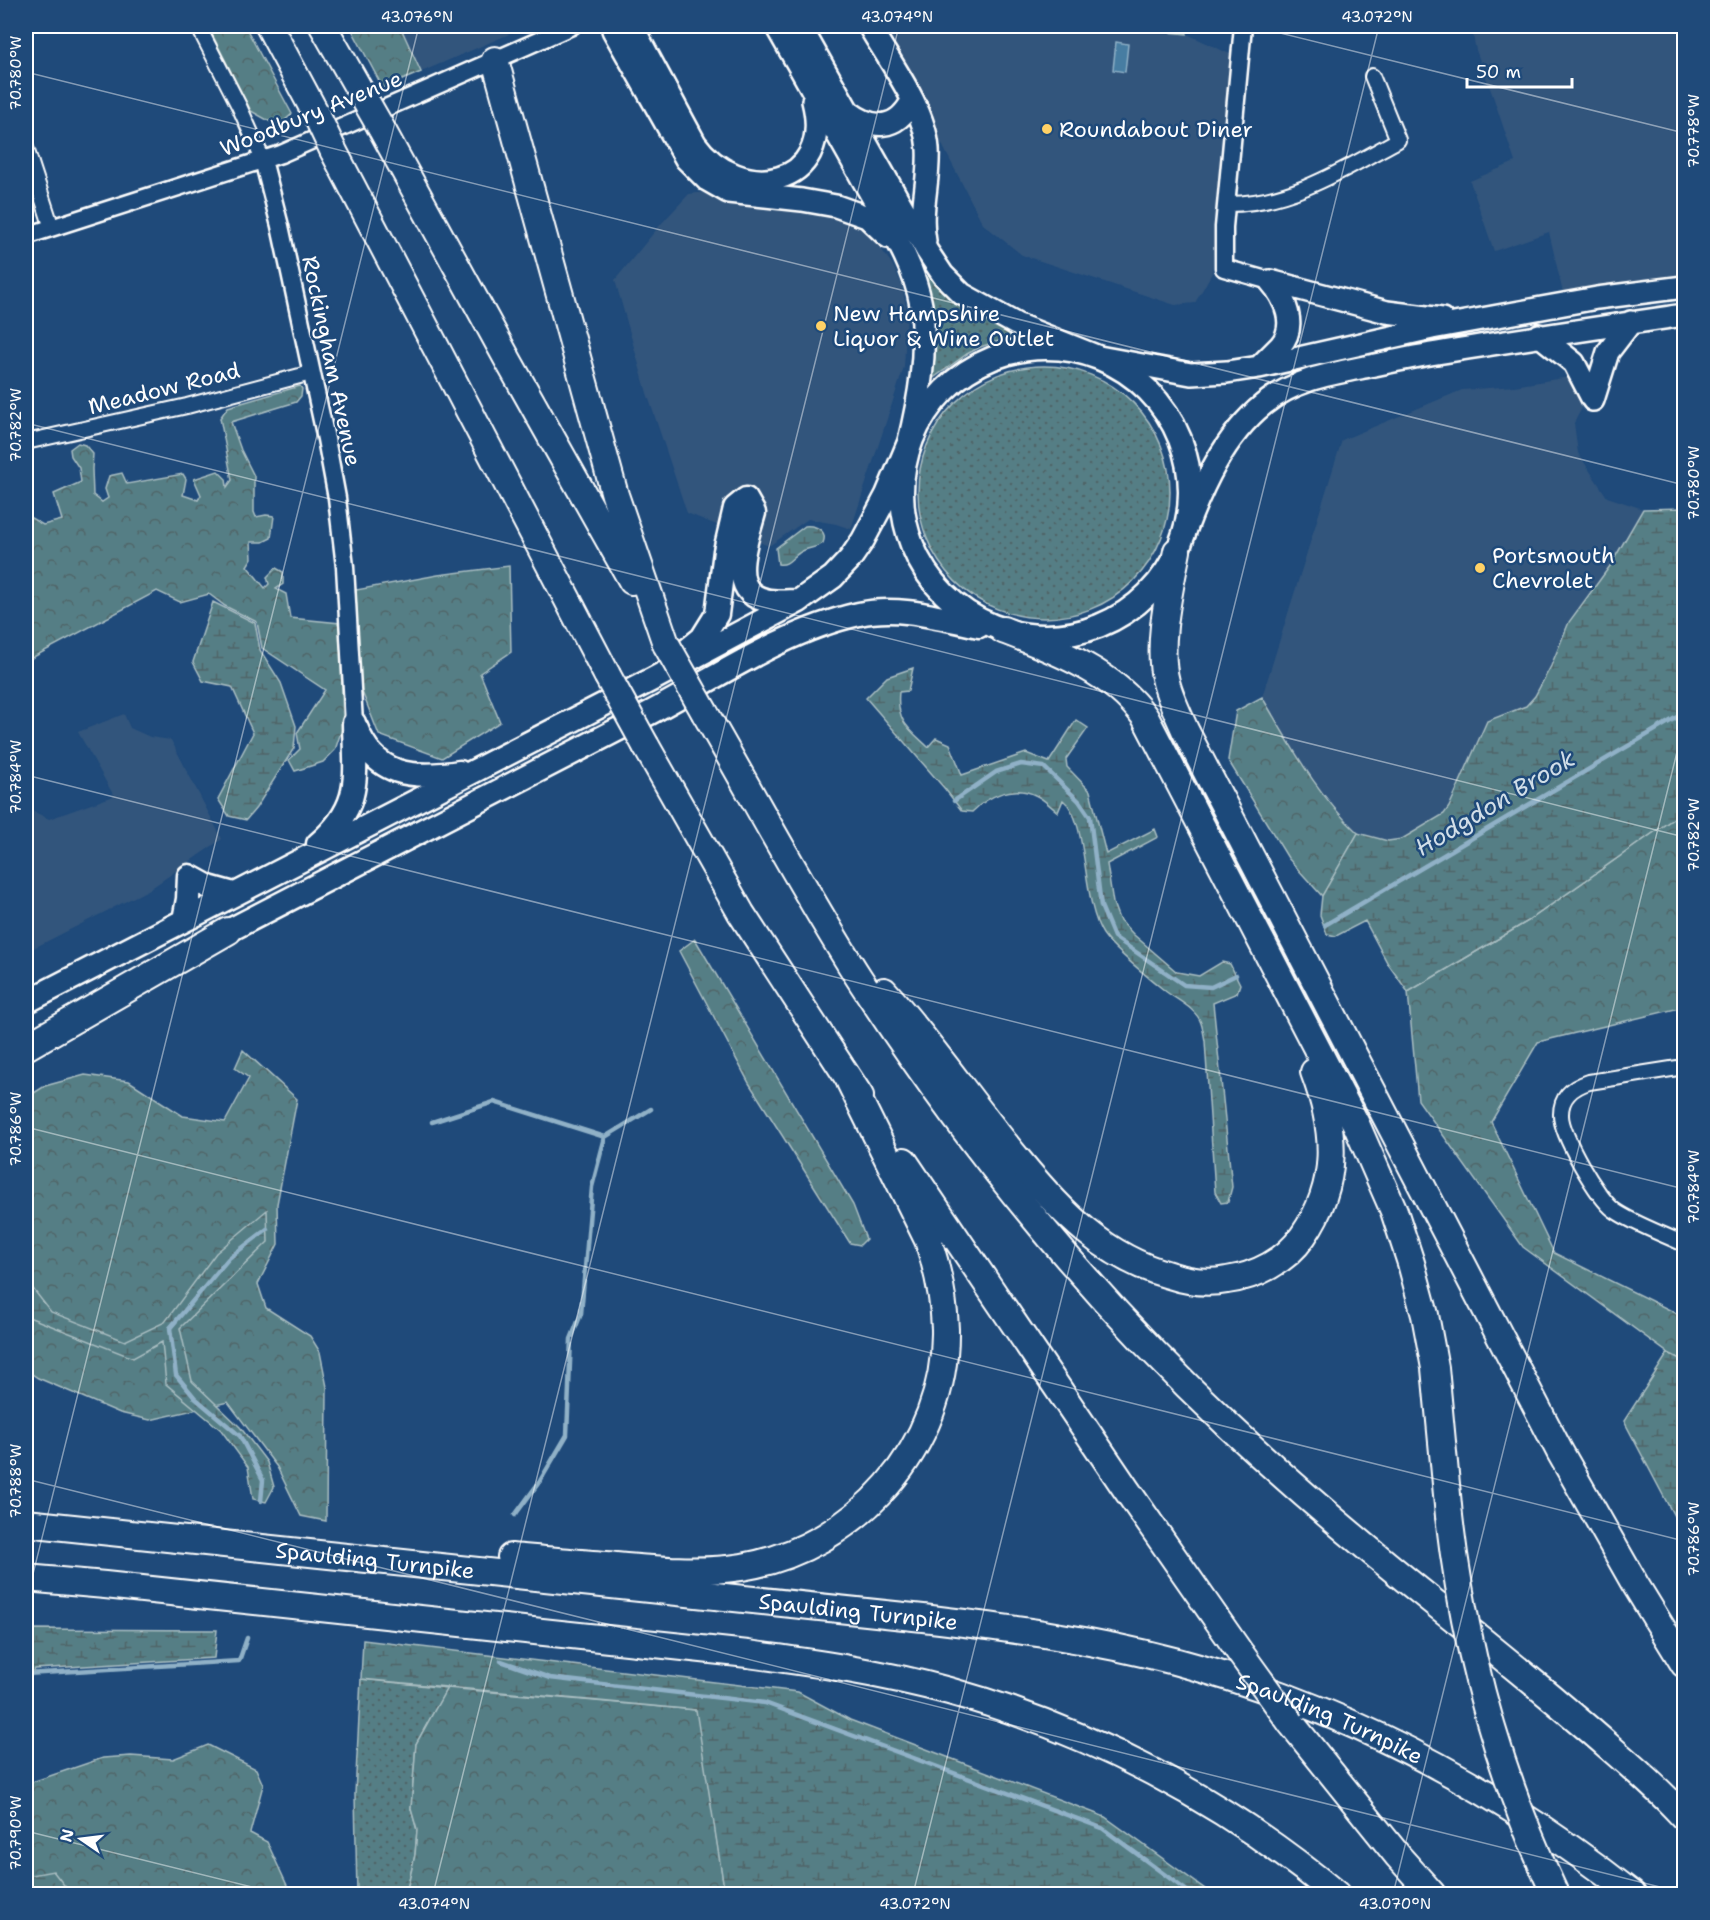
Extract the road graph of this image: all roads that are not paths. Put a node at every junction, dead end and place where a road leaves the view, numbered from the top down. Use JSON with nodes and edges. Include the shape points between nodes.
{"nodes":[{"id":1,"x":198,"y":26,"type":"edge"},
{"id":2,"x":269,"y":26,"type":"edge"},
{"id":3,"x":323,"y":26,"type":"edge"},
{"id":4,"x":572,"y":26,"type":"edge"},
{"id":5,"x":613,"y":26,"type":"edge"},
{"id":6,"x":632,"y":26,"type":"edge"},
{"id":7,"x":776,"y":26,"type":"edge"},
{"id":8,"x":800,"y":26,"type":"edge"},
{"id":9,"x":869,"y":26,"type":"edge"},
{"id":10,"x":1243,"y":26,"type":"edge"},
{"id":11,"x":495,"y":60,"type":"junction"},
{"id":12,"x":804,"y":75,"type":"junction"},
{"id":13,"x":1372,"y":76,"type":"dead end"},
{"id":14,"x":912,"y":101,"type":"junction"},
{"id":15,"x":848,"y":111,"type":"junction"},
{"id":16,"x":26,"y":148,"type":"edge"},
{"id":17,"x":263,"y":160,"type":"junction"},
{"id":18,"x":1226,"y":204,"type":"junction"},
{"id":19,"x":52,"y":228,"type":"junction"},
{"id":20,"x":26,"y":236,"type":"edge"},
{"id":21,"x":901,"y":249,"type":"junction"},
{"id":22,"x":927,"y":251,"type":"junction"},
{"id":23,"x":1270,"y":281,"type":"junction"},
{"id":24,"x":1684,"y":287,"type":"edge"},
{"id":25,"x":1684,"y":315,"type":"edge"},
{"id":26,"x":1476,"y":320,"type":"junction"},
{"id":27,"x":1631,"y":322,"type":"junction"},
{"id":28,"x":1539,"y":335,"type":"junction"},
{"id":29,"x":1099,"y":357,"type":"junction"},
{"id":30,"x":1259,"y":367,"type":"junction"},
{"id":31,"x":311,"y":373,"type":"junction"},
{"id":32,"x":26,"y":442,"type":"edge"},
{"id":33,"x":908,"y":445,"type":"junction"},
{"id":34,"x":1181,"y":543,"type":"junction"},
{"id":35,"x":799,"y":602,"type":"junction"},
{"id":36,"x":1003,"y":630,"type":"junction"},
{"id":37,"x":666,"y":644,"type":"junction"},
{"id":38,"x":652,"y":679,"type":"junction"},
{"id":39,"x":354,"y":723,"type":"junction"},
{"id":40,"x":481,"y":767,"type":"junction"},
{"id":41,"x":301,"y":860,"type":"junction"},
{"id":42,"x":234,"y":894,"type":"junction"},
{"id":43,"x":183,"y":920,"type":"junction"},
{"id":44,"x":228,"y":931,"type":"junction"},
{"id":45,"x":838,"y":944,"type":"junction"},
{"id":46,"x":1284,"y":984,"type":"junction"},
{"id":47,"x":26,"y":1002,"type":"edge"},
{"id":48,"x":26,"y":1035,"type":"edge"},
{"id":49,"x":26,"y":1047,"type":"edge"},
{"id":50,"x":1684,"y":1067,"type":"edge"},
{"id":51,"x":850,"y":1082,"type":"junction"},
{"id":52,"x":1684,"y":1244,"type":"edge"},
{"id":53,"x":26,"y":1523,"type":"edge"},
{"id":54,"x":154,"y":1537,"type":"junction"},
{"id":55,"x":26,"y":1578,"type":"edge"},
{"id":56,"x":1684,"y":1664,"type":"edge"},
{"id":57,"x":1684,"y":1818,"type":"edge"},
{"id":58,"x":1336,"y":1894,"type":"edge"},
{"id":59,"x":1432,"y":1894,"type":"edge"},
{"id":60,"x":1555,"y":1894,"type":"edge"},
{"id":61,"x":1632,"y":1894,"type":"edge"}],
"edges":[{"from":1,"to":17,"type":"street","name":"Rockingham Avenue"},
{"from":2,"to":51,"type":"highway","bridge":true,"via":[[645,746],[741,913]]},
{"from":3,"to":37,"type":"highway","bridge":true},
{"from":4,"to":11,"type":"street","name":"Woodbury Avenue"},
{"from":5,"to":21,"type":"main road","via":[[668,129],[696,172],[728,192],[820,202],[867,217]]},
{"from":6,"to":12,"type":"main road","via":[[699,148],[724,171],[740,177],[775,180],[807,159],[817,136],[817,119]]},
{"from":7,"to":12,"type":"main road"},
{"from":8,"to":15,"type":"main road"},
{"from":9,"to":14,"type":"main road"},
{"from":10,"to":18,"type":"street"},
{"from":11,"to":17,"type":"street","name":"Woodbury Avenue"},
{"from":11,"to":37,"type":"highway","via":[[615,495]]},
{"from":12,"to":21,"type":"main road"},
{"from":13,"to":18,"type":"street","via":[[1398,140],[1293,193],[1258,203]]},
{"from":14,"to":15,"type":"main road","via":[[906,112],[888,124],[867,123]]},
{"from":14,"to":22,"type":"main road","via":[[928,149],[922,210]]},
{"from":15,"to":22,"type":"main road"},
{"from":16,"to":19,"type":"street"},
{"from":17,"to":19,"type":"street","name":"Woodbury Avenue"},
{"from":17,"to":31,"type":"street","name":"Rockingham Avenue"},
{"from":18,"to":23,"type":"street","via":[[1224,268]]},
{"from":19,"to":20,"type":"street","name":"Woodbury Avenue"},
{"from":21,"to":33,"type":"main road","via":[[918,293],[923,341],[920,386]]},
{"from":22,"to":29,"type":"main road","via":[[943,275],[972,300],[1016,324]]},
{"from":23,"to":26,"type":"main road","via":[[1388,312]]},
{"from":23,"to":30,"type":"main road","via":[[1281,294],[1289,320],[1281,345]]},
{"from":24,"to":26,"type":"main road"},
{"from":25,"to":27,"type":"main road"},
{"from":26,"to":30,"type":"main road"},
{"from":27,"to":28,"type":"main road"},
{"from":27,"to":28,"type":"main road","via":[[1608,352],[1593,400],[1574,363]]},
{"from":28,"to":34,"type":"main road","via":[[1324,375],[1284,391],[1252,414],[1232,437],[1201,493]]},
{"from":29,"to":30,"type":"main road","via":[[1191,374]]},
{"from":29,"to":33,"type":"highway","via":[[1047,347],[994,357],[963,374],[937,397],[918,422]]},
{"from":29,"to":34,"type":"highway","via":[[1143,385],[1176,429],[1190,480],[1188,516]]},
{"from":31,"to":32,"type":"street","name":"Meadow Road"},
{"from":31,"to":39,"type":"street","name":"Rockingham Avenue","via":[[337,498]]},
{"from":33,"to":35,"type":"highway","via":[[857,550],[833,577]]},
{"from":33,"to":36,"type":"highway","via":[[900,494],[916,553],[948,597],[974,617]]},
{"from":34,"to":36,"type":"highway","via":[[1146,596],[1100,626],[1050,636]]},
{"from":34,"to":56,"type":"highway","via":[[1167,609],[1163,658],[1165,680],[1185,730],[1560,1452]]},
{"from":35,"to":38,"type":"highway"},
{"from":35,"to":38,"type":"highway","via":[[764,600],[747,588],[741,570],[754,513],[746,499],[735,508],[712,626]]},
{"from":36,"to":44,"type":"highway","via":[[887,610],[814,627]]},
{"from":36,"to":46,"type":"highway","via":[[1102,676],[1138,707],[1158,738]]},
{"from":37,"to":45,"type":"highway","bridge":true},
{"from":38,"to":40,"type":"highway"},
{"from":39,"to":40,"type":"highway","via":[[376,760],[405,774],[426,776]]},
{"from":39,"to":41,"type":"highway","via":[[355,777],[350,806],[330,833]]},
{"from":40,"to":41,"type":"highway"},
{"from":41,"to":42,"type":"highway"},
{"from":42,"to":43,"type":"highway"},
{"from":42,"to":43,"type":"highway","via":[[208,887],[189,876]]},
{"from":43,"to":47,"type":"highway"},
{"from":44,"to":48,"type":"highway"},
{"from":44,"to":49,"type":"highway"},
{"from":45,"to":46,"type":"highway","via":[[897,1005],[995,1132],[1075,1223],[1135,1263],[1202,1282],[1240,1278],[1288,1253],[1313,1222],[1328,1184],[1332,1148],[1325,1105]]},
{"from":45,"to":57,"type":"highway","via":[[912,1059],[972,1141],[1033,1218],[1134,1332],[1312,1502],[1527,1676]]},
{"from":46,"to":60,"type":"highway","bridge":true,"via":[[1373,1161],[1411,1263],[1435,1368],[1449,1516],[1463,1608],[1487,1712],[1522,1817]]},
{"from":50,"to":52,"type":"street","via":[[1574,1087],[1564,1098],[1560,1115],[1565,1132],[1605,1202],[1628,1218]]},
{"from":51,"to":54,"type":"highway","via":[[928,1240],[941,1287],[945,1331],[936,1396],[920,1437],[884,1490],[837,1531],[800,1551],[759,1564],[686,1570],[332,1542]]},
{"from":51,"to":59,"type":"highway","bridge":true,"via":[[1241,1654],[1291,1723]]},
{"from":53,"to":54,"type":"highway","name":"Spaulding Turnpike"},
{"from":54,"to":61,"type":"highway","name":"Spaulding Turnpike","via":[[973,1624],[1075,1639],[1175,1661],[1321,1710],[1415,1754],[1548,1832]]},
{"from":55,"to":58,"type":"highway","via":[[738,1653],[901,1679],[1037,1720],[1141,1766],[1231,1817]]}]}
